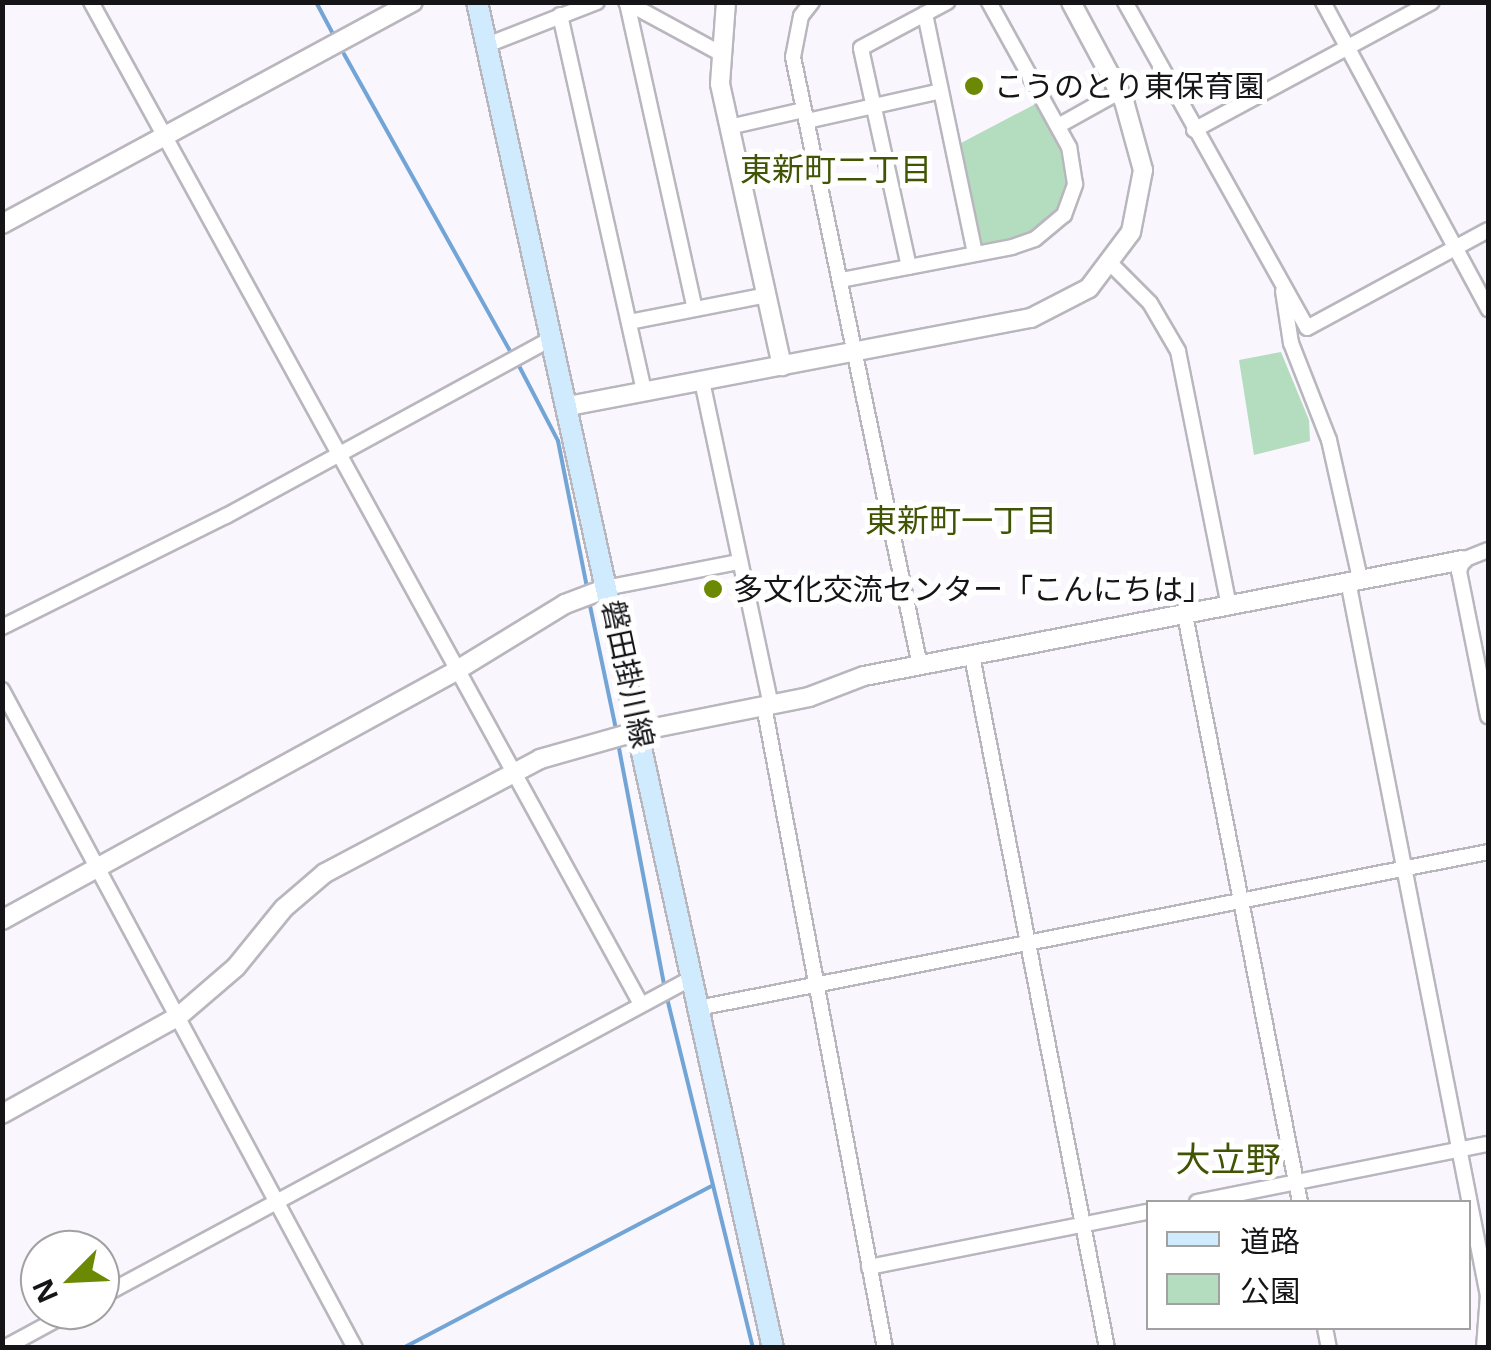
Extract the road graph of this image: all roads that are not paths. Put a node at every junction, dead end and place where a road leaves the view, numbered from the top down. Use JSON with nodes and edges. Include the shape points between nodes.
{"nodes":[{"id":1,"x":91,"y":2,"type":"edge"},
{"id":2,"x":413,"y":2,"type":"edge"},
{"id":3,"x":477,"y":2,"type":"edge"},
{"id":4,"x":597,"y":2,"type":"edge"},
{"id":5,"x":726,"y":2,"type":"edge"},
{"id":6,"x":812,"y":2,"type":"edge"},
{"id":7,"x":947,"y":2,"type":"edge"},
{"id":8,"x":989,"y":2,"type":"edge"},
{"id":9,"x":1071,"y":2,"type":"edge"},
{"id":10,"x":1125,"y":2,"type":"edge"},
{"id":11,"x":1323,"y":2,"type":"edge"},
{"id":12,"x":1432,"y":2,"type":"edge"},
{"id":13,"x":626,"y":3,"type":"edge"},
{"id":14,"x":925,"y":14,"type":"junction"},
{"id":15,"x":560,"y":15,"type":"junction"},
{"id":16,"x":487,"y":45,"type":"junction"},
{"id":17,"x":1347,"y":48,"type":"junction"},
{"id":18,"x":718,"y":52,"type":"junction"},
{"id":19,"x":941,"y":91,"type":"junction"},
{"id":20,"x":1120,"y":92,"type":"junction"},
{"id":21,"x":874,"y":107,"type":"junction"},
{"id":22,"x":806,"y":116,"type":"junction"},
{"id":23,"x":1058,"y":126,"type":"junction"},
{"id":24,"x":729,"y":127,"type":"junction"},
{"id":25,"x":1194,"y":130,"type":"junction"},
{"id":26,"x":168,"y":137,"type":"junction"},
{"id":27,"x":2,"y":224,"type":"edge"},
{"id":28,"x":1488,"y":230,"type":"edge"},
{"id":29,"x":1455,"y":248,"type":"junction"},
{"id":30,"x":976,"y":254,"type":"junction"},
{"id":31,"x":1111,"y":264,"type":"junction"},
{"id":32,"x":909,"y":267,"type":"junction"},
{"id":33,"x":841,"y":280,"type":"junction"},
{"id":34,"x":1282,"y":290,"type":"junction"},
{"id":35,"x":767,"y":295,"type":"junction"},
{"id":36,"x":695,"y":309,"type":"junction"},
{"id":37,"x":1488,"y":309,"type":"edge"},
{"id":38,"x":628,"y":322,"type":"junction"},
{"id":39,"x":553,"y":338,"type":"junction"},
{"id":40,"x":857,"y":352,"type":"junction"},
{"id":41,"x":782,"y":366,"type":"junction"},
{"id":42,"x":702,"y":381,"type":"junction"},
{"id":43,"x":644,"y":392,"type":"junction"},
{"id":44,"x":568,"y":406,"type":"junction"},
{"id":45,"x":340,"y":453,"type":"junction"},
{"id":46,"x":1488,"y":550,"type":"edge"},
{"id":47,"x":1463,"y":560,"type":"junction"},
{"id":48,"x":738,"y":562,"type":"junction"},
{"id":49,"x":1354,"y":580,"type":"junction"},
{"id":50,"x":610,"y":587,"type":"junction"},
{"id":51,"x":1229,"y":606,"type":"junction"},
{"id":52,"x":1184,"y":615,"type":"junction"},
{"id":53,"x":2,"y":628,"type":"edge"},
{"id":54,"x":972,"y":656,"type":"junction"},
{"id":55,"x":920,"y":666,"type":"junction"},
{"id":56,"x":454,"y":672,"type":"junction"},
{"id":57,"x":2,"y":690,"type":"edge"},
{"id":58,"x":767,"y":706,"type":"junction"},
{"id":59,"x":1488,"y":716,"type":"edge"},
{"id":60,"x":639,"y":731,"type":"junction"},
{"id":61,"x":510,"y":774,"type":"junction"},
{"id":62,"x":1488,"y":852,"type":"edge"},
{"id":63,"x":99,"y":867,"type":"junction"},
{"id":64,"x":1406,"y":869,"type":"junction"},
{"id":65,"x":1243,"y":900,"type":"junction"},
{"id":66,"x":2,"y":920,"type":"edge"},
{"id":67,"x":1027,"y":943,"type":"junction"},
{"id":68,"x":692,"y":978,"type":"junction"},
{"id":69,"x":814,"y":985,"type":"junction"},
{"id":70,"x":641,"y":1004,"type":"junction"},
{"id":71,"x":698,"y":1008,"type":"junction"},
{"id":72,"x":179,"y":1016,"type":"junction"},
{"id":73,"x":2,"y":1114,"type":"edge"},
{"id":74,"x":1488,"y":1144,"type":"edge"},
{"id":75,"x":1460,"y":1150,"type":"junction"},
{"id":76,"x":1296,"y":1182,"type":"junction"},
{"id":77,"x":275,"y":1200,"type":"junction"},
{"id":78,"x":1207,"y":1200,"type":"edge"},
{"id":79,"x":1300,"y":1200,"type":"edge"},
{"id":80,"x":1470,"y":1200,"type":"edge"},
{"id":81,"x":1471,"y":1207,"type":"edge"},
{"id":82,"x":1146,"y":1212,"type":"edge"},
{"id":83,"x":1082,"y":1226,"type":"junction"},
{"id":84,"x":869,"y":1267,"type":"junction"},
{"id":85,"x":120,"y":1286,"type":"edge"},
{"id":86,"x":1488,"y":1295,"type":"edge"},
{"id":87,"x":37,"y":1330,"type":"edge"},
{"id":88,"x":4,"y":1348,"type":"edge"},
{"id":89,"x":355,"y":1348,"type":"edge"},
{"id":90,"x":773,"y":1348,"type":"edge"},
{"id":91,"x":885,"y":1348,"type":"edge"},
{"id":92,"x":1106,"y":1348,"type":"edge"},
{"id":93,"x":1484,"y":1348,"type":"edge"}],
"edges":[{"from":1,"to":26,"type":"street"},
{"from":2,"to":26,"type":"street"},
{"from":3,"to":16,"type":"main road","name":"磐田掛川線"},
{"from":4,"to":15,"type":"street"},
{"from":5,"to":18,"type":"street"},
{"from":6,"to":22,"type":"street","via":[[794,35]]},
{"from":7,"to":14,"type":"street"},
{"from":8,"to":23,"type":"street"},
{"from":9,"to":20,"type":"street"},
{"from":10,"to":25,"type":"street"},
{"from":11,"to":17,"type":"street"},
{"from":12,"to":17,"type":"street"},
{"from":13,"to":18,"type":"street"},
{"from":13,"to":36,"type":"street"},
{"from":14,"to":19,"type":"street"},
{"from":14,"to":21,"type":"street","via":[[860,48]]},
{"from":15,"to":16,"type":"street"},
{"from":15,"to":38,"type":"street"},
{"from":16,"to":39,"type":"main road","name":"磐田掛川線"},
{"from":17,"to":25,"type":"street"},
{"from":17,"to":29,"type":"street"},
{"from":18,"to":24,"type":"street"},
{"from":19,"to":21,"type":"street"},
{"from":19,"to":30,"type":"street"},
{"from":20,"to":23,"type":"street"},
{"from":20,"to":31,"type":"street","via":[[1136,128],[1143,170],[1140,208]]},
{"from":21,"to":22,"type":"street"},
{"from":21,"to":32,"type":"street"},
{"from":22,"to":24,"type":"street"},
{"from":22,"to":33,"type":"street"},
{"from":23,"to":30,"type":"street","via":[[1075,167],[1064,216],[1035,239]]},
{"from":24,"to":35,"type":"street"},
{"from":25,"to":34,"type":"street"},
{"from":26,"to":27,"type":"street"},
{"from":26,"to":45,"type":"street"},
{"from":28,"to":29,"type":"street"},
{"from":29,"to":34,"type":"street","via":[[1307,328]]},
{"from":29,"to":37,"type":"street"},
{"from":30,"to":32,"type":"street"},
{"from":31,"to":40,"type":"street","via":[[1071,300],[1031,318]]},
{"from":31,"to":51,"type":"street","via":[[1150,303],[1178,351]]},
{"from":32,"to":33,"type":"street"},
{"from":33,"to":40,"type":"street"},
{"from":34,"to":49,"type":"street","via":[[1292,342],[1329,440]]},
{"from":35,"to":36,"type":"street"},
{"from":35,"to":41,"type":"street"},
{"from":36,"to":38,"type":"street"},
{"from":38,"to":43,"type":"street"},
{"from":39,"to":44,"type":"main road","name":"磐田掛川線"},
{"from":39,"to":45,"type":"street"},
{"from":40,"to":41,"type":"street"},
{"from":40,"to":55,"type":"street"},
{"from":41,"to":42,"type":"street"},
{"from":42,"to":43,"type":"street"},
{"from":42,"to":48,"type":"street"},
{"from":43,"to":44,"type":"street"},
{"from":44,"to":50,"type":"main road","name":"磐田掛川線"},
{"from":45,"to":53,"type":"street"},
{"from":45,"to":56,"type":"street"},
{"from":46,"to":47,"type":"street"},
{"from":47,"to":49,"type":"street"},
{"from":47,"to":59,"type":"street","via":[[1462,592]]},
{"from":48,"to":50,"type":"street"},
{"from":48,"to":58,"type":"street"},
{"from":49,"to":51,"type":"street"},
{"from":49,"to":64,"type":"street"},
{"from":50,"to":56,"type":"street","via":[[565,604]]},
{"from":50,"to":60,"type":"main road","name":"磐田掛川線"},
{"from":51,"to":52,"type":"street"},
{"from":52,"to":54,"type":"street"},
{"from":52,"to":65,"type":"street"},
{"from":54,"to":55,"type":"street"},
{"from":54,"to":67,"type":"street"},
{"from":55,"to":58,"type":"street"},
{"from":56,"to":61,"type":"street"},
{"from":56,"to":63,"type":"street"},
{"from":57,"to":63,"type":"street"},
{"from":58,"to":60,"type":"street"},
{"from":58,"to":69,"type":"street"},
{"from":60,"to":61,"type":"street"},
{"from":60,"to":68,"type":"main road","name":"磐田掛川線"},
{"from":61,"to":70,"type":"street"},
{"from":61,"to":72,"type":"street","via":[[325,873],[284,908],[236,968]]},
{"from":62,"to":64,"type":"street"},
{"from":63,"to":66,"type":"street"},
{"from":63,"to":72,"type":"street"},
{"from":64,"to":65,"type":"street"},
{"from":64,"to":75,"type":"street"},
{"from":65,"to":67,"type":"street"},
{"from":65,"to":76,"type":"street"},
{"from":67,"to":69,"type":"street"},
{"from":67,"to":83,"type":"street"},
{"from":68,"to":70,"type":"street"},
{"from":68,"to":71,"type":"main road","name":"磐田掛川線"},
{"from":69,"to":71,"type":"street"},
{"from":69,"to":84,"type":"street"},
{"from":70,"to":77,"type":"street"},
{"from":71,"to":90,"type":"main road","name":"磐田掛川線"},
{"from":72,"to":73,"type":"street"},
{"from":72,"to":77,"type":"street"},
{"from":74,"to":75,"type":"street"},
{"from":75,"to":76,"type":"street"},
{"from":75,"to":80,"type":"street"},
{"from":76,"to":78,"type":"street"},
{"from":76,"to":79,"type":"street"},
{"from":77,"to":85,"type":"street"},
{"from":77,"to":89,"type":"street"},
{"from":81,"to":86,"type":"street"},
{"from":82,"to":83,"type":"street"},
{"from":83,"to":84,"type":"street"},
{"from":83,"to":92,"type":"street"},
{"from":84,"to":91,"type":"street"},
{"from":86,"to":93,"type":"street"},
{"from":87,"to":88,"type":"street"}]}
